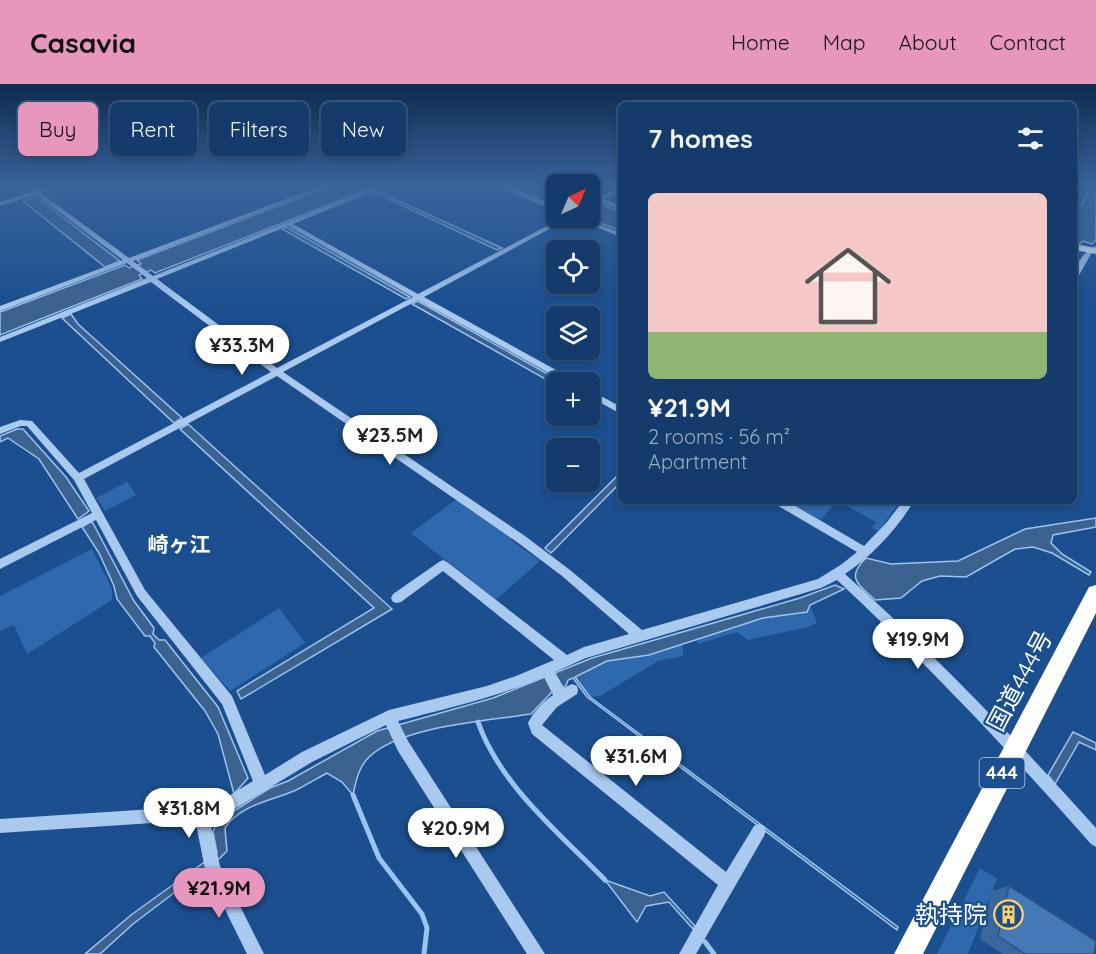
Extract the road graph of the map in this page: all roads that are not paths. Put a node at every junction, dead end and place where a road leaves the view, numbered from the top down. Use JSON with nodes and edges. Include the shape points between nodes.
{"nodes":[{"id":1,"x":81,"y":226,"type":"edge"},
{"id":2,"x":225,"y":226,"type":"edge"},
{"id":3,"x":284,"y":226,"type":"edge"},
{"id":4,"x":291,"y":226,"type":"edge"},
{"id":5,"x":600,"y":227,"type":"edge"},
{"id":6,"x":547,"y":228,"type":"edge"},
{"id":7,"x":618,"y":234,"type":"edge"},
{"id":8,"x":1077,"y":248,"type":"edge"},
{"id":9,"x":1095,"y":250,"type":"edge"},
{"id":10,"x":131,"y":263,"type":"junction"},
{"id":11,"x":1077,"y":273,"type":"edge"},
{"id":12,"x":149,"y":276,"type":"junction"},
{"id":13,"x":418,"y":297,"type":"junction"},
{"id":14,"x":0,"y":309,"type":"edge"},
{"id":15,"x":0,"y":340,"type":"edge"},
{"id":16,"x":277,"y":372,"type":"junction"},
{"id":17,"x":553,"y":372,"type":"edge"},
{"id":18,"x":600,"y":399,"type":"edge"},
{"id":19,"x":618,"y":409,"type":"edge"},
{"id":20,"x":0,"y":431,"type":"edge"},
{"id":21,"x":78,"y":478,"type":"junction"},
{"id":22,"x":784,"y":504,"type":"edge"},
{"id":23,"x":907,"y":504,"type":"edge"},
{"id":24,"x":98,"y":514,"type":"junction"},
{"id":25,"x":864,"y":551,"type":"junction"},
{"id":26,"x":0,"y":564,"type":"edge"},
{"id":27,"x":838,"y":574,"type":"junction"},
{"id":28,"x":1096,"y":593,"type":"edge"},
{"id":29,"x":397,"y":598,"type":"dead end"},
{"id":30,"x":640,"y":636,"type":"junction"},
{"id":31,"x":565,"y":661,"type":"junction"},
{"id":32,"x":547,"y":669,"type":"junction"},
{"id":33,"x":389,"y":717,"type":"junction"},
{"id":34,"x":1015,"y":748,"type":"junction"},
{"id":35,"x":261,"y":783,"type":"junction"},
{"id":36,"x":202,"y":817,"type":"junction"},
{"id":37,"x":0,"y":826,"type":"edge"},
{"id":38,"x":759,"y":831,"type":"dead end"},
{"id":39,"x":1096,"y":838,"type":"edge"},
{"id":40,"x":729,"y":884,"type":"junction"},
{"id":41,"x":256,"y":954,"type":"edge"},
{"id":42,"x":537,"y":954,"type":"edge"},
{"id":43,"x":687,"y":954,"type":"edge"},
{"id":44,"x":908,"y":954,"type":"edge"}],
"edges":[{"from":1,"to":10,"type":"street"},
{"from":2,"to":10,"type":"street"},
{"from":3,"to":12,"type":"street"},
{"from":4,"to":13,"type":"street"},
{"from":5,"to":7,"type":"street"},
{"from":6,"to":13,"type":"street"},
{"from":8,"to":9,"type":"main road"},
{"from":9,"to":11,"type":"street"},
{"from":10,"to":12,"type":"street"},
{"from":10,"to":14,"type":"street"},
{"from":12,"to":15,"type":"street"},
{"from":12,"to":16,"type":"street"},
{"from":13,"to":16,"type":"street"},
{"from":13,"to":17,"type":"street"},
{"from":16,"to":21,"type":"street"},
{"from":16,"to":30,"type":"street","via":[[520,539]]},
{"from":18,"to":19,"type":"street"},
{"from":20,"to":21,"type":"street","via":[[29,423]]},
{"from":21,"to":24,"type":"street"},
{"from":22,"to":25,"type":"street"},
{"from":23,"to":25,"type":"street","via":[[894,523]]},
{"from":24,"to":26,"type":"street"},
{"from":24,"to":35,"type":"street","via":[[141,593],[233,711]]},
{"from":25,"to":27,"type":"street"},
{"from":27,"to":30,"type":"street","via":[[820,583]]},
{"from":27,"to":34,"type":"street","via":[[901,630]]},
{"from":28,"to":34,"type":"highway","name":"国道444号","number":"444"},
{"from":29,"to":31,"type":"street","via":[[443,565]]},
{"from":30,"to":31,"type":"street"},
{"from":31,"to":32,"type":"street"},
{"from":32,"to":33,"type":"street","via":[[487,692]]},
{"from":32,"to":40,"type":"street","via":[[566,693],[535,723],[537,729]]},
{"from":33,"to":35,"type":"street"},
{"from":33,"to":42,"type":"street","via":[[403,746]]},
{"from":34,"to":39,"type":"street"},
{"from":34,"to":44,"type":"highway","name":"国道444号","number":"444"},
{"from":35,"to":36,"type":"street"},
{"from":36,"to":37,"type":"street","via":[[168,815]]},
{"from":36,"to":41,"type":"street","via":[[211,862]]},
{"from":38,"to":40,"type":"street"},
{"from":40,"to":43,"type":"street"}]}
